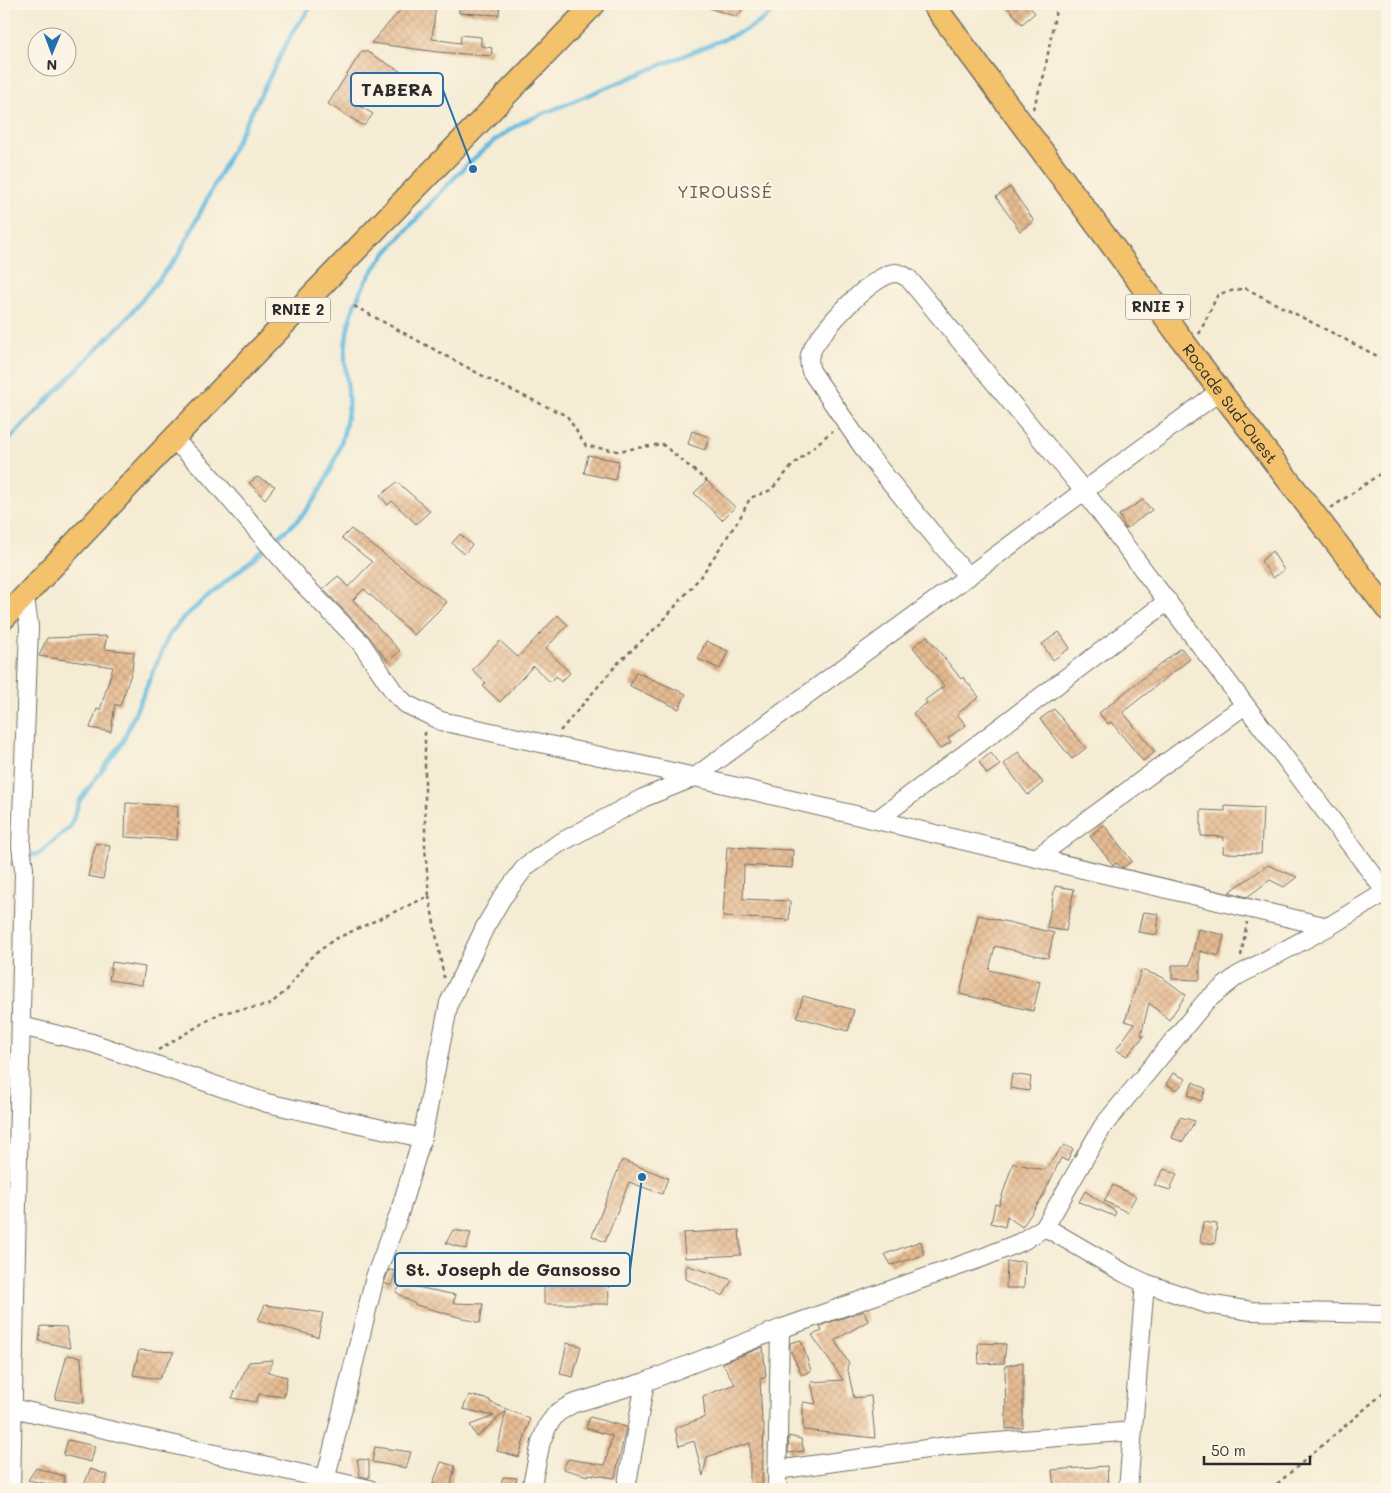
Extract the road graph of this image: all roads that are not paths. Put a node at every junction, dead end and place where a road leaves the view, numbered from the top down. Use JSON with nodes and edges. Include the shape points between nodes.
{"nodes":[{"id":1,"x":594,"y":4,"type":"edge"},
{"id":2,"x":933,"y":4,"type":"edge"},
{"id":3,"x":1220,"y":391,"type":"junction"},
{"id":4,"x":173,"y":439,"type":"junction"},
{"id":5,"x":1084,"y":491,"type":"junction"},
{"id":6,"x":968,"y":577,"type":"junction"},
{"id":7,"x":25,"y":597,"type":"junction"},
{"id":8,"x":1168,"y":602,"type":"junction"},
{"id":9,"x":1387,"y":609,"type":"edge"},
{"id":10,"x":4,"y":618,"type":"edge"},
{"id":11,"x":1246,"y":705,"type":"junction"},
{"id":12,"x":695,"y":777,"type":"junction"},
{"id":13,"x":877,"y":820,"type":"junction"},
{"id":14,"x":1036,"y":858,"type":"junction"},
{"id":15,"x":1387,"y":892,"type":"edge"},
{"id":16,"x":1328,"y":927,"type":"junction"},
{"id":17,"x":21,"y":1026,"type":"junction"},
{"id":18,"x":422,"y":1138,"type":"junction"},
{"id":19,"x":1045,"y":1227,"type":"junction"},
{"id":20,"x":1146,"y":1283,"type":"junction"},
{"id":21,"x":1387,"y":1314,"type":"edge"},
{"id":22,"x":780,"y":1330,"type":"junction"},
{"id":23,"x":645,"y":1382,"type":"junction"},
{"id":24,"x":8,"y":1407,"type":"edge"},
{"id":25,"x":1133,"y":1431,"type":"junction"},
{"id":26,"x":777,"y":1470,"type":"junction"},
{"id":27,"x":324,"y":1484,"type":"edge"},
{"id":28,"x":11,"y":1489,"type":"edge"},
{"id":29,"x":369,"y":1489,"type":"edge"},
{"id":30,"x":531,"y":1489,"type":"edge"},
{"id":31,"x":626,"y":1489,"type":"edge"},
{"id":32,"x":777,"y":1489,"type":"edge"},
{"id":33,"x":1128,"y":1489,"type":"edge"}],
"edges":[{"from":1,"to":4,"type":"main road","number":"RNIE 2"},
{"from":2,"to":3,"type":"main road","name":"Rocade Sud-Ouest","number":"RNIE 7"},
{"from":3,"to":5,"type":"street"},
{"from":3,"to":9,"type":"main road","name":"Rocade Sud-Ouest","number":"RNIE 7"},
{"from":4,"to":7,"type":"main road","number":"RNIE 2"},
{"from":4,"to":12,"type":"street","via":[[205,470],[304,585],[361,643],[394,692],[406,704],[456,725]]},
{"from":5,"to":6,"type":"street"},
{"from":5,"to":6,"type":"street","via":[[909,279],[894,273],[884,276],[858,295],[816,342],[810,354],[811,371],[869,456]]},
{"from":5,"to":8,"type":"street"},
{"from":6,"to":12,"type":"street"},
{"from":7,"to":10,"type":"main road","number":"RNIE 2"},
{"from":7,"to":17,"type":"street","via":[[29,627],[21,846],[24,870]]},
{"from":8,"to":11,"type":"street"},
{"from":8,"to":13,"type":"street"},
{"from":11,"to":14,"type":"street"},
{"from":11,"to":15,"type":"street"},
{"from":12,"to":13,"type":"street"},
{"from":12,"to":18,"type":"street","via":[[643,798],[558,844],[526,866],[502,898],[449,1003]]},
{"from":13,"to":14,"type":"street"},
{"from":14,"to":16,"type":"street"},
{"from":15,"to":16,"type":"street"},
{"from":16,"to":19,"type":"street","via":[[1237,976],[1206,1001],[1103,1126]]},
{"from":17,"to":18,"type":"street","via":[[92,1043],[267,1103]]},
{"from":17,"to":24,"type":"street"},
{"from":18,"to":27,"type":"street","via":[[399,1214],[375,1277]]},
{"from":19,"to":20,"type":"street"},
{"from":19,"to":22,"type":"street","via":[[994,1253]]},
{"from":20,"to":21,"type":"street","via":[[1221,1307],[1251,1311]]},
{"from":20,"to":25,"type":"street"},
{"from":22,"to":23,"type":"street"},
{"from":22,"to":26,"type":"street"},
{"from":23,"to":30,"type":"street","via":[[572,1404],[557,1413],[541,1442]]},
{"from":23,"to":31,"type":"street"},
{"from":24,"to":27,"type":"street"},
{"from":24,"to":28,"type":"street"},
{"from":25,"to":26,"type":"street","via":[[948,1446]]},
{"from":25,"to":33,"type":"street"},
{"from":26,"to":32,"type":"street"},
{"from":27,"to":29,"type":"street"}]}
